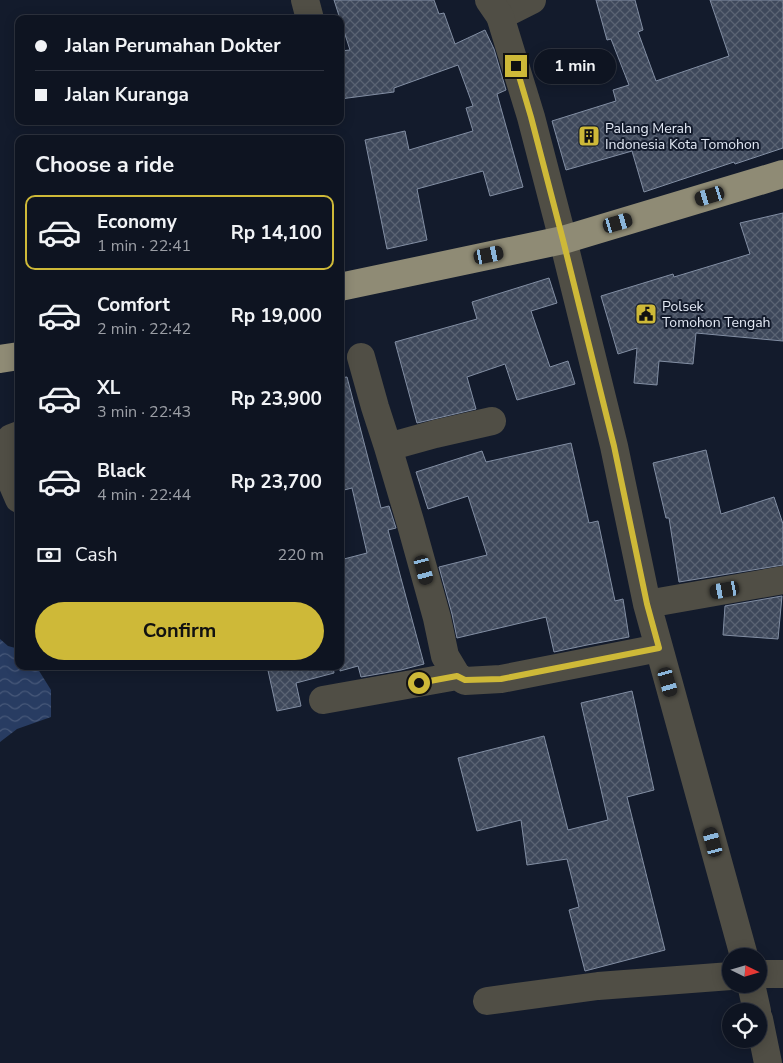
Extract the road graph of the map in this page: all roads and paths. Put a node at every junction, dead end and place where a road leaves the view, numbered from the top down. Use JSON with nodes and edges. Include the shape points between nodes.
{"nodes":[{"id":1,"x":305,"y":0,"type":"edge"},
{"id":2,"x":532,"y":0,"type":"edge"},
{"id":3,"x":495,"y":8,"type":"edge"},
{"id":4,"x":309,"y":15,"type":"edge"},
{"id":5,"x":783,"y":174,"type":"edge"},
{"id":6,"x":563,"y":240,"type":"junction"},
{"id":7,"x":344,"y":286,"type":"edge"},
{"id":8,"x":15,"y":357,"type":"edge"},
{"id":9,"x":362,"y":357,"type":"dead end"},
{"id":10,"x":0,"y":359,"type":"edge"},
{"id":11,"x":492,"y":421,"type":"dead end"},
{"id":12,"x":15,"y":436,"type":"edge"},
{"id":13,"x":388,"y":447,"type":"junction"},
{"id":14,"x":15,"y":490,"type":"edge"},
{"id":15,"x":783,"y":580,"type":"edge"},
{"id":16,"x":647,"y":604,"type":"junction"},
{"id":17,"x":659,"y":648,"type":"junction"},
{"id":18,"x":457,"y":676,"type":"junction"},
{"id":19,"x":323,"y":700,"type":"dead end"},
{"id":20,"x":742,"y":948,"type":"edge"},
{"id":21,"x":768,"y":974,"type":"edge"},
{"id":22,"x":783,"y":974,"type":"edge"},
{"id":23,"x":722,"y":977,"type":"edge"},
{"id":24,"x":487,"y":1002,"type":"dead end"},
{"id":25,"x":765,"y":1048,"type":"edge"},
{"id":26,"x":768,"y":1063,"type":"edge"}],
"edges":[{"from":1,"to":4,"type":"street"},
{"from":2,"to":3,"type":"street"},
{"from":3,"to":6,"type":"street","via":[[531,117]]},
{"from":5,"to":6,"type":"highway"},
{"from":6,"to":7,"type":"highway"},
{"from":6,"to":16,"type":"street","via":[[614,446]]},
{"from":8,"to":10,"type":"highway"},
{"from":9,"to":13,"type":"street"},
{"from":11,"to":13,"type":"street"},
{"from":12,"to":14,"type":"street","via":[[11,438],[7,454],[8,474]]},
{"from":13,"to":18,"type":"street","via":[[445,656]]},
{"from":15,"to":16,"type":"street"},
{"from":16,"to":17,"type":"street"},
{"from":17,"to":18,"type":"street","via":[[501,679],[465,680]]},
{"from":17,"to":20,"type":"street"},
{"from":18,"to":19,"type":"street"},
{"from":21,"to":22,"type":"street"},
{"from":23,"to":24,"type":"street","via":[[598,986]]},
{"from":25,"to":26,"type":"street"}]}
